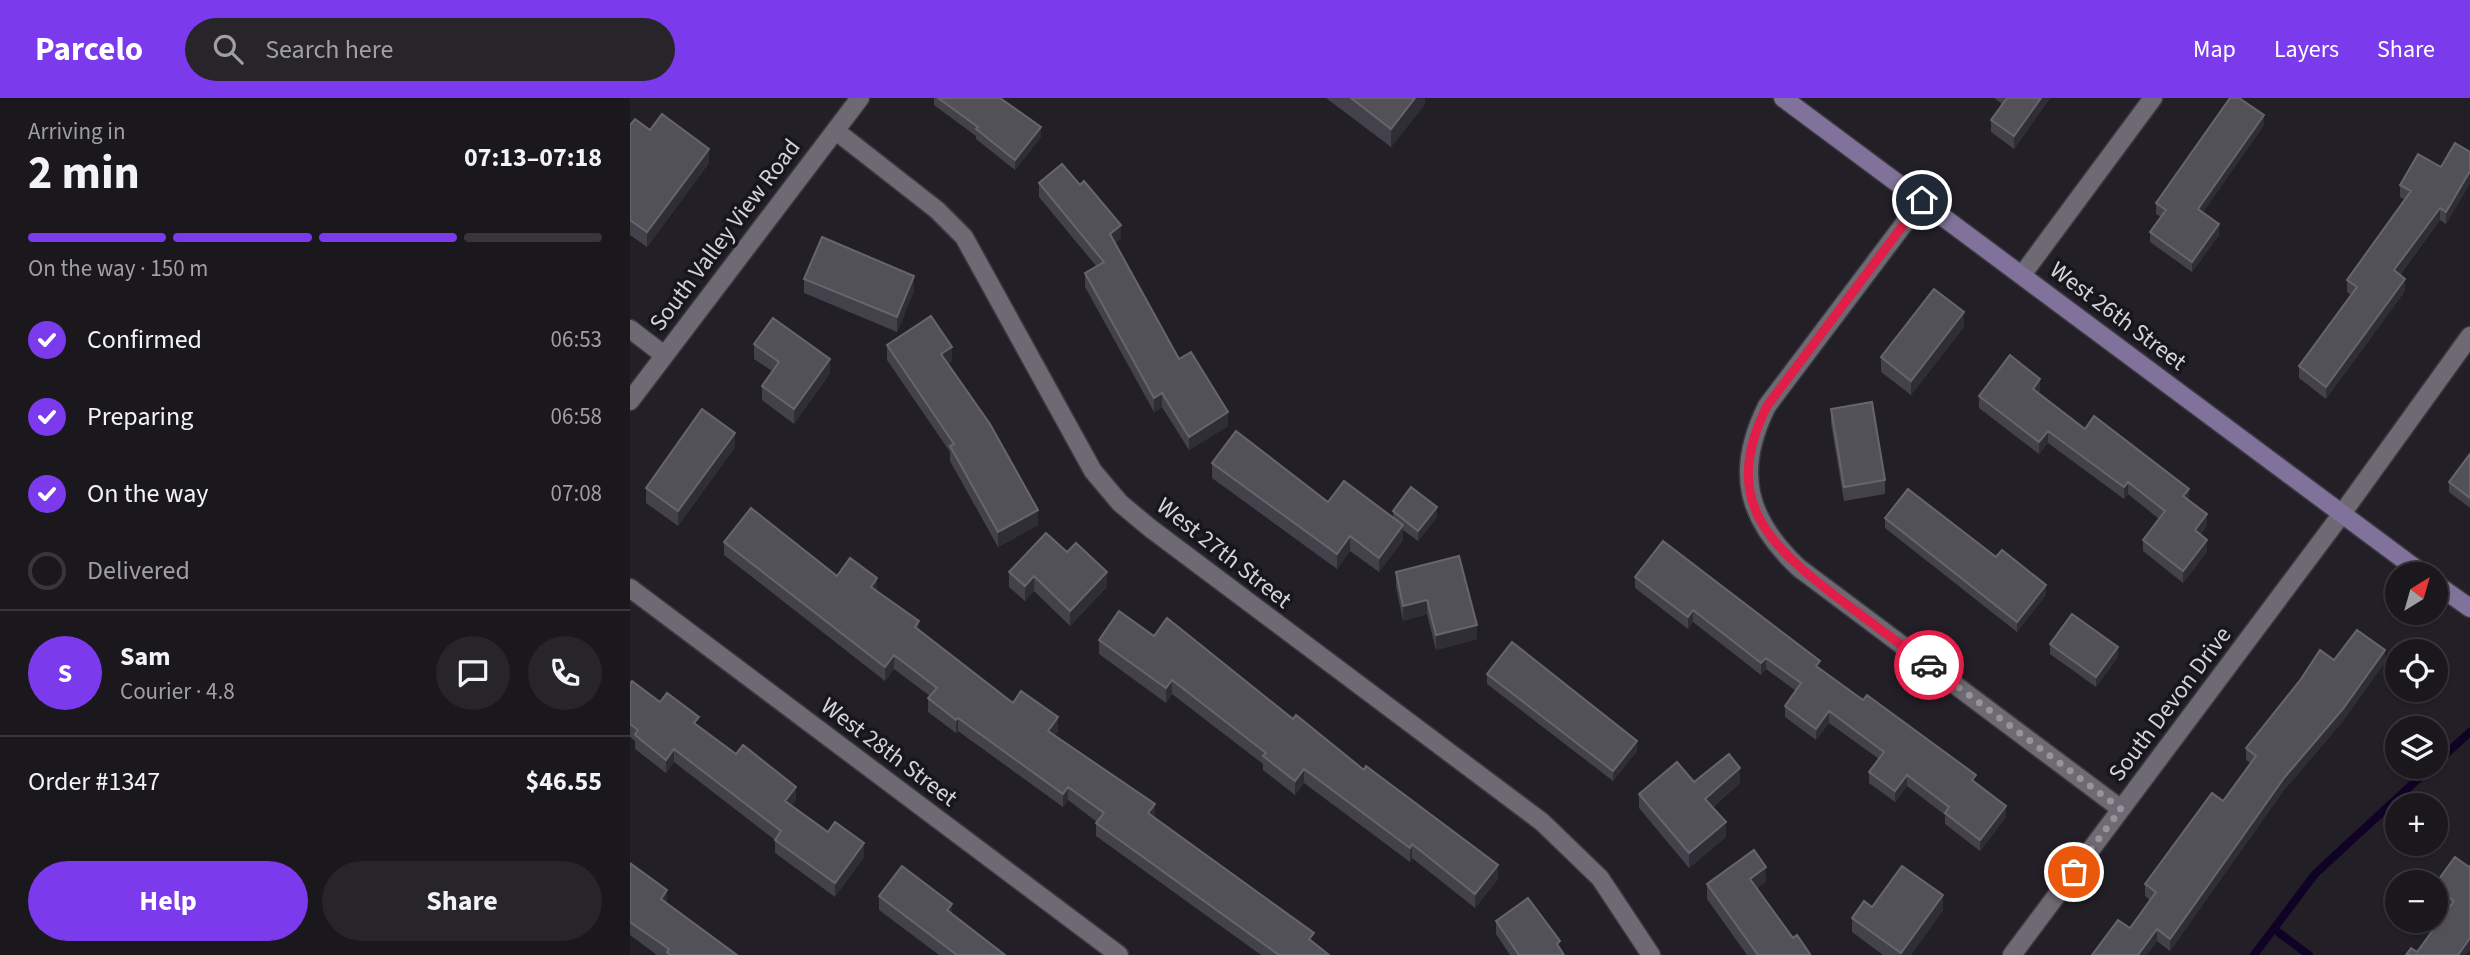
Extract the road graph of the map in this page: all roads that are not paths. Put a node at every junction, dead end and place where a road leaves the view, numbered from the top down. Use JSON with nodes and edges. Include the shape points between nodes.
{"nodes":[{"id":1,"x":860,"y":98,"type":"edge"},
{"id":2,"x":1783,"y":98,"type":"edge"},
{"id":3,"x":2154,"y":98,"type":"edge"},
{"id":4,"x":836,"y":131,"type":"junction"},
{"id":5,"x":1922,"y":200,"type":"junction"},
{"id":6,"x":2022,"y":275,"type":"junction"},
{"id":7,"x":630,"y":329,"type":"edge"},
{"id":8,"x":2470,"y":335,"type":"edge"},
{"id":9,"x":664,"y":355,"type":"junction"},
{"id":10,"x":630,"y":401,"type":"edge"},
{"id":11,"x":2341,"y":515,"type":"junction"},
{"id":12,"x":2406,"y":562,"type":"edge"},
{"id":13,"x":630,"y":588,"type":"edge"},
{"id":14,"x":2448,"y":592,"type":"edge"},
{"id":15,"x":2470,"y":608,"type":"edge"},
{"id":16,"x":2121,"y":809,"type":"junction"},
{"id":17,"x":1119,"y":955,"type":"edge"},
{"id":18,"x":1651,"y":955,"type":"edge"},
{"id":19,"x":2012,"y":955,"type":"edge"}],
"edges":[{"from":1,"to":4,"type":"street","name":"South Valley View Road"},
{"from":2,"to":5,"type":"main road","name":"West 26th Street"},
{"from":3,"to":6,"type":"street"},
{"from":4,"to":9,"type":"street","name":"South Valley View Road"},
{"from":4,"to":18,"type":"street","name":"West 27th Street","via":[[937,210],[964,237],[1093,471],[1120,503],[1542,822],[1600,878]]},
{"from":5,"to":6,"type":"main road","name":"West 26th Street"},
{"from":5,"to":16,"type":"street","via":[[1767,406],[1748,456],[1757,515],[1780,550],[1799,568]]},
{"from":6,"to":11,"type":"main road","name":"West 26th Street"},
{"from":7,"to":9,"type":"street"},
{"from":8,"to":11,"type":"street","name":"South Devon Drive"},
{"from":9,"to":10,"type":"street","name":"South Valley View Road"},
{"from":11,"to":12,"type":"main road","name":"West 26th Street"},
{"from":11,"to":16,"type":"street","name":"South Devon Drive"},
{"from":13,"to":17,"type":"street","name":"West 28th Street"},
{"from":14,"to":15,"type":"main road"},
{"from":16,"to":19,"type":"street","name":"South Devon Drive"}]}
